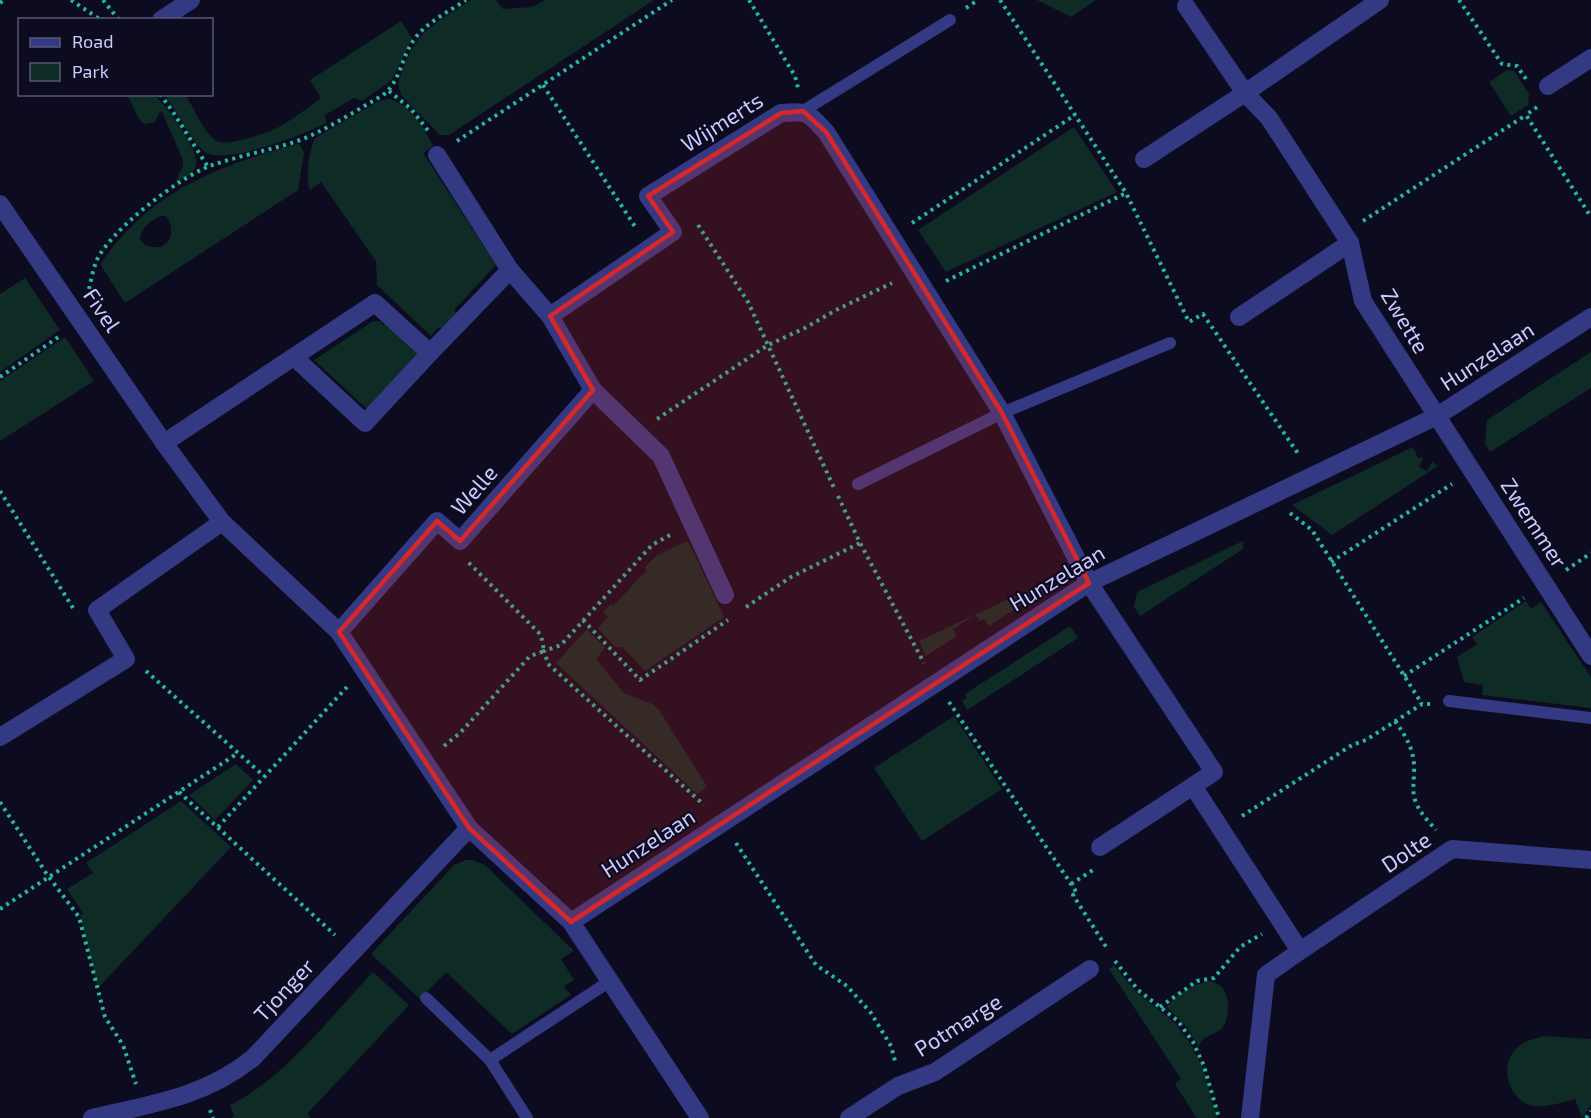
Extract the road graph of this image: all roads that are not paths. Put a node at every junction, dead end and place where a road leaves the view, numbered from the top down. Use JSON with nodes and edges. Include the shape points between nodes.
{"nodes":[{"id":1,"x":191,"y":0,"type":"edge"},
{"id":2,"x":1380,"y":0,"type":"edge"},
{"id":3,"x":1186,"y":6,"type":"dead end"},
{"id":4,"x":164,"y":18,"type":"edge"},
{"id":5,"x":950,"y":20,"type":"dead end"},
{"id":6,"x":1591,"y":58,"type":"edge"},
{"id":7,"x":1548,"y":86,"type":"dead end"},
{"id":8,"x":1245,"y":93,"type":"junction"},
{"id":9,"x":803,"y":111,"type":"junction"},
{"id":10,"x":440,"y":153,"type":"road end"},
{"id":11,"x":1144,"y":159,"type":"dead end"},
{"id":12,"x":0,"y":204,"type":"edge"},
{"id":13,"x":1347,"y":238,"type":"junction"},
{"id":14,"x":510,"y":270,"type":"junction"},
{"id":15,"x":550,"y":316,"type":"junction"},
{"id":16,"x":1239,"y":317,"type":"dead end"},
{"id":17,"x":1591,"y":318,"type":"edge"},
{"id":18,"x":1170,"y":343,"type":"dead end"},
{"id":19,"x":430,"y":352,"type":"junction"},
{"id":20,"x":294,"y":357,"type":"junction"},
{"id":21,"x":593,"y":390,"type":"junction"},
{"id":22,"x":1002,"y":413,"type":"junction"},
{"id":23,"x":1437,"y":416,"type":"junction"},
{"id":24,"x":164,"y":443,"type":"junction"},
{"id":25,"x":858,"y":484,"type":"dead end"},
{"id":26,"x":222,"y":522,"type":"junction"},
{"id":27,"x":1089,"y":583,"type":"junction"},
{"id":28,"x":725,"y":595,"type":"dead end"},
{"id":29,"x":339,"y":632,"type":"junction"},
{"id":30,"x":1591,"y":656,"type":"edge"},
{"id":31,"x":1449,"y":701,"type":"road end"},
{"id":32,"x":1591,"y":718,"type":"edge"},
{"id":33,"x":0,"y":737,"type":"edge"},
{"id":34,"x":1193,"y":786,"type":"junction"},
{"id":35,"x":469,"y":828,"type":"junction"},
{"id":36,"x":1100,"y":848,"type":"dead end"},
{"id":37,"x":1591,"y":860,"type":"edge"},
{"id":38,"x":570,"y":922,"type":"junction"},
{"id":39,"x":1300,"y":951,"type":"junction"},
{"id":40,"x":1090,"y":969,"type":"road end"},
{"id":41,"x":610,"y":981,"type":"junction"},
{"id":42,"x":426,"y":998,"type":"dead end"},
{"id":43,"x":490,"y":1060,"type":"junction"},
{"id":44,"x":92,"y":1118,"type":"edge"},
{"id":45,"x":527,"y":1118,"type":"edge"},
{"id":46,"x":700,"y":1118,"type":"edge"},
{"id":47,"x":849,"y":1118,"type":"edge"},
{"id":48,"x":1250,"y":1118,"type":"edge"}],
"edges":[{"from":1,"to":4,"type":"street"},
{"from":2,"to":8,"type":"street"},
{"from":3,"to":8,"type":"street","name":"Zwette"},
{"from":5,"to":9,"type":"lane"},
{"from":6,"to":7,"type":"street"},
{"from":8,"to":11,"type":"street"},
{"from":8,"to":13,"type":"street","name":"Zwette","via":[[1269,118]]},
{"from":9,"to":15,"type":"street","name":"Wijmerts","via":[[781,113],[648,196],[674,232]]},
{"from":9,"to":22,"type":"street","via":[[826,132]]},
{"from":10,"to":14,"type":"street"},
{"from":12,"to":24,"type":"street","name":"Fivel"},
{"from":13,"to":16,"type":"street"},
{"from":13,"to":23,"type":"street","name":"Zwette","via":[[1363,301]]},
{"from":14,"to":15,"type":"street"},
{"from":14,"to":19,"type":"street"},
{"from":15,"to":21,"type":"street"},
{"from":17,"to":23,"type":"street","name":"Hunzelaan"},
{"from":18,"to":22,"type":"lane"},
{"from":19,"to":20,"type":"street","via":[[375,303]]},
{"from":19,"to":20,"type":"street","via":[[365,423]]},
{"from":20,"to":24,"type":"street"},
{"from":21,"to":28,"type":"street","via":[[661,456]]},
{"from":21,"to":29,"type":"street","name":"Welle","via":[[460,541],[437,521]]},
{"from":22,"to":25,"type":"lane"},
{"from":22,"to":27,"type":"street"},
{"from":23,"to":27,"type":"street","name":"Hunzelaan"},
{"from":23,"to":30,"type":"street","name":"Zwemmer"},
{"from":24,"to":26,"type":"street"},
{"from":26,"to":29,"type":"street"},
{"from":26,"to":33,"type":"street","via":[[97,610],[126,659]]},
{"from":27,"to":34,"type":"street","via":[[1215,772]]},
{"from":27,"to":38,"type":"street","name":"Hunzelaan"},
{"from":29,"to":35,"type":"street"},
{"from":31,"to":32,"type":"lane"},
{"from":34,"to":36,"type":"street"},
{"from":34,"to":39,"type":"street"},
{"from":35,"to":38,"type":"street"},
{"from":35,"to":44,"type":"street","name":"Tjonger","via":[[239,1070],[190,1094]]},
{"from":37,"to":39,"type":"street","name":"Dolte","via":[[1452,849]]},
{"from":38,"to":41,"type":"street"},
{"from":39,"to":48,"type":"street","name":"Dolte","via":[[1266,975]]},
{"from":40,"to":47,"type":"street","name":"Potmarge","via":[[935,1071],[898,1086]]},
{"from":41,"to":43,"type":"lane"},
{"from":41,"to":46,"type":"street"},
{"from":42,"to":43,"type":"lane"},
{"from":43,"to":45,"type":"lane"}]}
